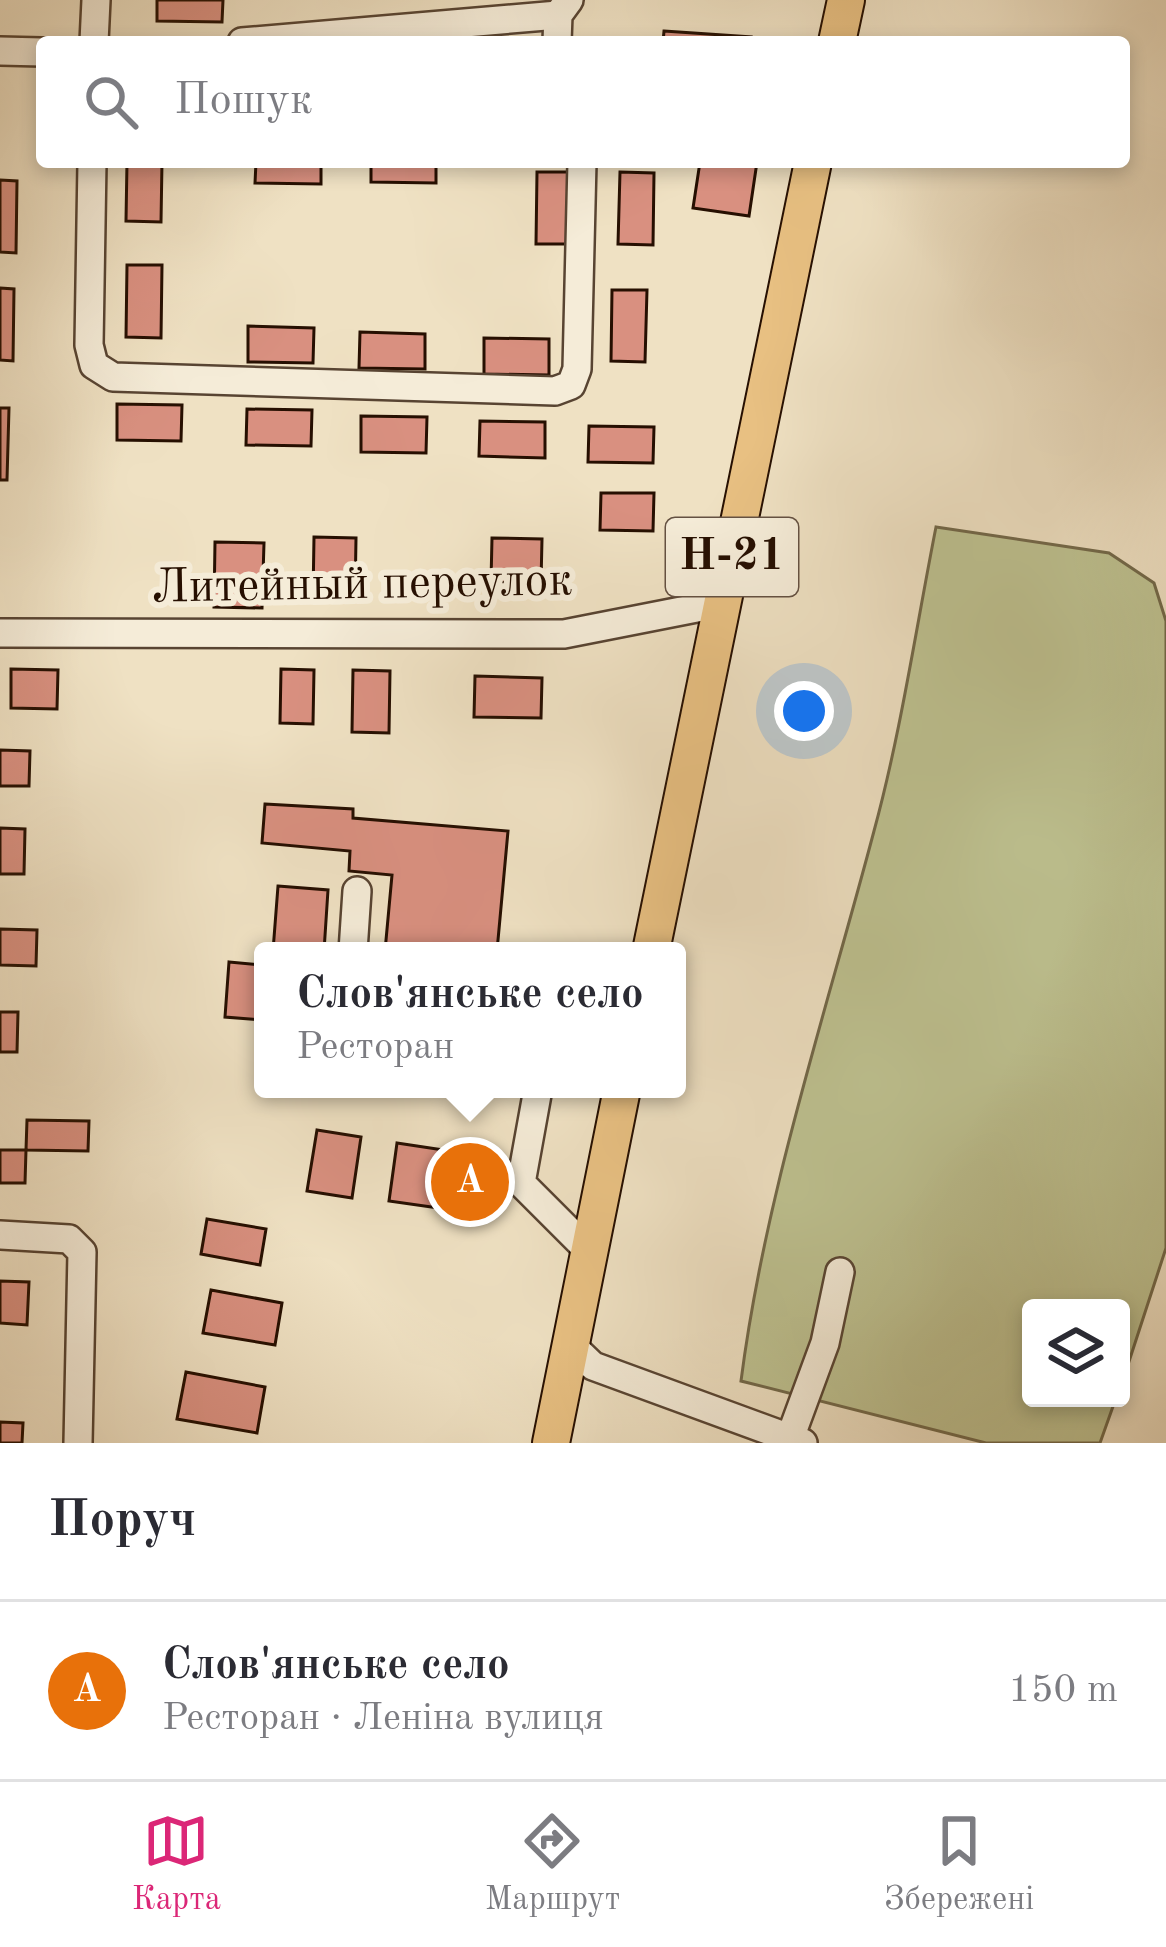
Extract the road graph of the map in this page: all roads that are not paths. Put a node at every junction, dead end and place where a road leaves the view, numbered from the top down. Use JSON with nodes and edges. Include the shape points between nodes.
{"nodes":[{"id":1,"x":96,"y":0,"type":"edge"},
{"id":2,"x":846,"y":0,"type":"edge"},
{"id":3,"x":561,"y":19,"type":"edge"},
{"id":4,"x":94,"y":36,"type":"edge"},
{"id":5,"x":325,"y":36,"type":"edge"},
{"id":6,"x":838,"y":36,"type":"edge"},
{"id":7,"x":0,"y":50,"type":"edge"},
{"id":8,"x":36,"y":52,"type":"edge"},
{"id":9,"x":92,"y":168,"type":"edge"},
{"id":10,"x":582,"y":168,"type":"edge"},
{"id":11,"x":811,"y":168,"type":"edge"},
{"id":12,"x":722,"y":603,"type":"junction"},
{"id":13,"x":0,"y":633,"type":"edge"},
{"id":14,"x":357,"y":891,"type":"dead end"},
{"id":15,"x":354,"y":942,"type":"edge"},
{"id":16,"x":653,"y":942,"type":"edge"},
{"id":17,"x":536,"y":1098,"type":"edge"},
{"id":18,"x":620,"y":1098,"type":"edge"},
{"id":19,"x":0,"y":1235,"type":"edge"},
{"id":20,"x":589,"y":1251,"type":"junction"},
{"id":21,"x":840,"y":1273,"type":"dead end"},
{"id":22,"x":570,"y":1344,"type":"junction"},
{"id":23,"x":797,"y":1440,"type":"edge"},
{"id":24,"x":78,"y":1443,"type":"edge"},
{"id":25,"x":551,"y":1443,"type":"edge"}],
"edges":[{"from":1,"to":4,"type":"street"},
{"from":2,"to":6,"type":"main road"},
{"from":3,"to":5,"type":"street"},
{"from":7,"to":8,"type":"street"},
{"from":9,"to":10,"type":"street","via":[[89,344],[94,365],[113,377],[555,392],[571,385],[577,369]]},
{"from":11,"to":12,"type":"main road","number":"Н-21"},
{"from":12,"to":13,"type":"street","name":"Литейный переулок","via":[[564,634]]},
{"from":12,"to":16,"type":"main road","number":"Н-21"},
{"from":14,"to":15,"type":"street"},
{"from":17,"to":20,"type":"street","via":[[521,1184]]},
{"from":18,"to":20,"type":"main road"},
{"from":19,"to":24,"type":"street","via":[[69,1239],[82,1252]]},
{"from":20,"to":22,"type":"main road"},
{"from":21,"to":23,"type":"street"},
{"from":22,"to":23,"type":"street","via":[[593,1366]]},
{"from":22,"to":25,"type":"main road"}]}
